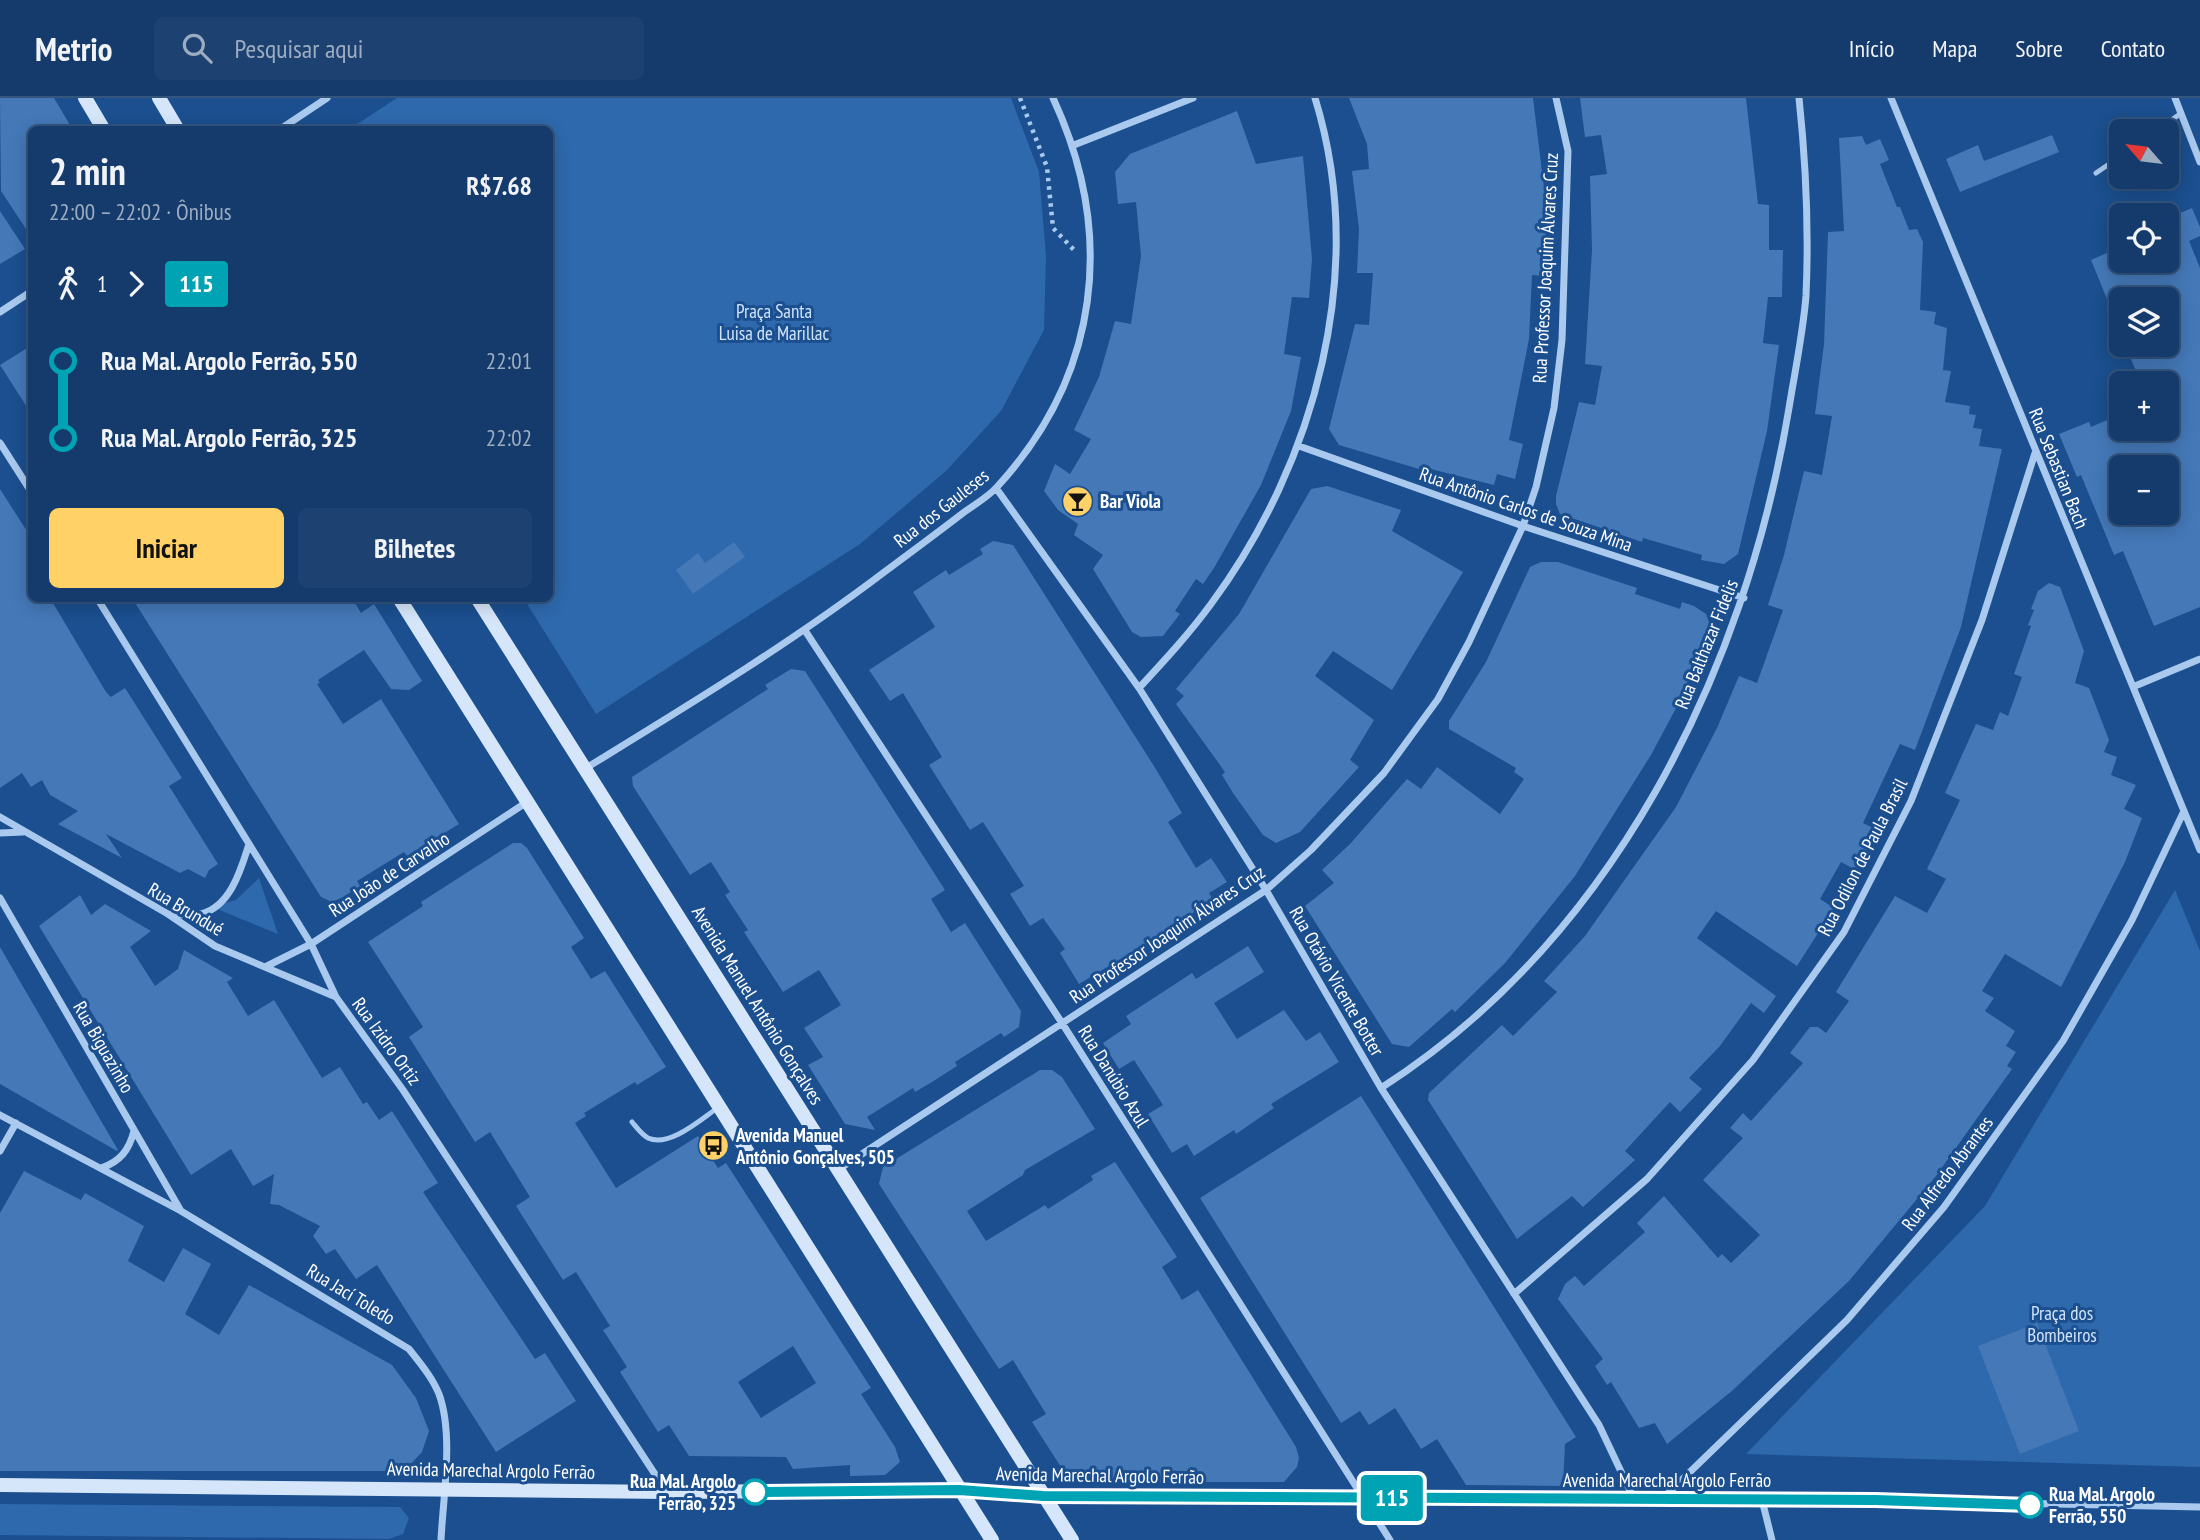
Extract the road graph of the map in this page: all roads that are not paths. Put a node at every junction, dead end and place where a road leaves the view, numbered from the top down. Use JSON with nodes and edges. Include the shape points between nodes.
{"nodes":[{"id":1,"x":85,"y":98,"type":"edge"},
{"id":2,"x":159,"y":98,"type":"edge"},
{"id":3,"x":327,"y":98,"type":"edge"},
{"id":4,"x":1053,"y":98,"type":"edge"},
{"id":5,"x":1193,"y":98,"type":"edge"},
{"id":6,"x":1315,"y":98,"type":"edge"},
{"id":7,"x":1556,"y":98,"type":"edge"},
{"id":8,"x":1799,"y":98,"type":"edge"},
{"id":9,"x":1891,"y":98,"type":"edge"},
{"id":10,"x":2175,"y":98,"type":"edge"},
{"id":11,"x":2180,"y":114,"type":"junction"},
{"id":12,"x":2173,"y":119,"type":"edge"},
{"id":13,"x":102,"y":126,"type":"edge"},
{"id":14,"x":176,"y":126,"type":"edge"},
{"id":15,"x":285,"y":126,"type":"edge"},
{"id":16,"x":1074,"y":145,"type":"junction"},
{"id":17,"x":2200,"y":162,"type":"edge"},
{"id":18,"x":2109,"y":164,"type":"edge"},
{"id":19,"x":2096,"y":173,"type":"dead end"},
{"id":20,"x":28,"y":294,"type":"edge"},
{"id":21,"x":0,"y":312,"type":"edge"},
{"id":22,"x":0,"y":443,"type":"edge"},
{"id":23,"x":1299,"y":446,"type":"junction"},
{"id":24,"x":2035,"y":453,"type":"junction"},
{"id":25,"x":28,"y":487,"type":"edge"},
{"id":26,"x":996,"y":488,"type":"junction"},
{"id":27,"x":1523,"y":526,"type":"junction"},
{"id":28,"x":1744,"y":598,"type":"junction"},
{"id":29,"x":99,"y":602,"type":"edge"},
{"id":30,"x":401,"y":602,"type":"edge"},
{"id":31,"x":480,"y":602,"type":"edge"},
{"id":32,"x":806,"y":632,"type":"junction"},
{"id":33,"x":2200,"y":659,"type":"edge"},
{"id":34,"x":2135,"y":686,"type":"junction"},
{"id":35,"x":1139,"y":688,"type":"junction"},
{"id":36,"x":586,"y":768,"type":"junction"},
{"id":37,"x":527,"y":803,"type":"junction"},
{"id":38,"x":2184,"y":811,"type":"junction"},
{"id":39,"x":0,"y":817,"type":"edge"},
{"id":40,"x":0,"y":832,"type":"edge"},
{"id":41,"x":27,"y":832,"type":"junction"},
{"id":42,"x":249,"y":844,"type":"junction"},
{"id":43,"x":2200,"y":850,"type":"edge"},
{"id":44,"x":1266,"y":890,"type":"junction"},
{"id":45,"x":0,"y":898,"type":"edge"},
{"id":46,"x":167,"y":914,"type":"junction"},
{"id":47,"x":311,"y":944,"type":"junction"},
{"id":48,"x":265,"y":967,"type":"junction"},
{"id":49,"x":336,"y":997,"type":"junction"},
{"id":50,"x":1062,"y":1023,"type":"junction"},
{"id":51,"x":1381,"y":1088,"type":"junction"},
{"id":52,"x":719,"y":1107,"type":"junction"},
{"id":53,"x":0,"y":1115,"type":"edge"},
{"id":54,"x":632,"y":1122,"type":"dead end"},
{"id":55,"x":16,"y":1123,"type":"junction"},
{"id":56,"x":134,"y":1131,"type":"junction"},
{"id":57,"x":0,"y":1151,"type":"edge"},
{"id":58,"x":100,"y":1168,"type":"junction"},
{"id":59,"x":839,"y":1169,"type":"junction"},
{"id":60,"x":181,"y":1211,"type":"junction"},
{"id":61,"x":1514,"y":1294,"type":"junction"},
{"id":62,"x":0,"y":1485,"type":"edge"},
{"id":63,"x":443,"y":1489,"type":"junction"},
{"id":64,"x":959,"y":1490,"type":"junction"},
{"id":65,"x":667,"y":1492,"type":"junction"},
{"id":66,"x":1043,"y":1496,"type":"junction"},
{"id":67,"x":1361,"y":1497,"type":"junction"},
{"id":68,"x":1634,"y":1499,"type":"junction"},
{"id":69,"x":1662,"y":1499,"type":"junction"},
{"id":70,"x":1762,"y":1500,"type":"junction"},
{"id":71,"x":2200,"y":1507,"type":"edge"},
{"id":72,"x":441,"y":1540,"type":"edge"},
{"id":73,"x":992,"y":1540,"type":"edge"},
{"id":74,"x":1072,"y":1540,"type":"edge"},
{"id":75,"x":1390,"y":1540,"type":"edge"},
{"id":76,"x":1772,"y":1540,"type":"edge"}],
"edges":[{"from":1,"to":13,"type":"main road"},
{"from":2,"to":14,"type":"main road"},
{"from":3,"to":15,"type":"street"},
{"from":4,"to":16,"type":"street","name":"Rua dos Gauleses"},
{"from":5,"to":16,"type":"street"},
{"from":6,"to":23,"type":"street","via":[[1333,180],[1337,231],[1321,374]]},
{"from":7,"to":27,"type":"street","name":"Rua Professor Joaquim Álvares Cruz","via":[[1568,151],[1562,340],[1553,408]]},
{"from":8,"to":28,"type":"street","name":"Rua Balthazar Fidelis","via":[[1807,178],[1805,297],[1768,520]]},
{"from":9,"to":24,"type":"street","name":"Rua Sebastian Bach"},
{"from":10,"to":11,"type":"street"},
{"from":11,"to":12,"type":"lane"},
{"from":11,"to":17,"type":"street"},
{"from":16,"to":26,"type":"street","name":"Rua dos Gauleses","via":[[1087,204],[1090,267],[1086,317],[1074,364],[1055,408]]},
{"from":18,"to":19,"type":"lane"},
{"from":20,"to":21,"type":"street"},
{"from":22,"to":25,"type":"street"},
{"from":23,"to":27,"type":"street","name":"Rua Antônio Carlos de Souza Mina"},
{"from":23,"to":35,"type":"street","via":[[1213,602]]},
{"from":24,"to":34,"type":"street","name":"Rua Sebastian Bach"},
{"from":24,"to":61,"type":"street","name":"Rua Odilon de Paula Brasil","via":[[1982,620],[1912,801],[1844,932],[1753,1060],[1656,1169]]},
{"from":26,"to":32,"type":"street","name":"Rua dos Gauleses"},
{"from":26,"to":35,"type":"street","name":"Rua Otávio Vicente Botter"},
{"from":27,"to":28,"type":"street","name":"Rua Antônio Carlos de Souza Mina"},
{"from":27,"to":44,"type":"street","name":"Rua Professor Joaquim Álvares Cruz","via":[[1438,699],[1384,773]]},
{"from":28,"to":51,"type":"street","name":"Rua Balthazar Fidelis","via":[[1685,737],[1590,894],[1521,975],[1432,1055]]},
{"from":29,"to":42,"type":"street","name":"Rua Izidro Ortiz"},
{"from":30,"to":37,"type":"main road"},
{"from":31,"to":36,"type":"main road","name":"Avenida Manuel Antônio Gonçalves"},
{"from":32,"to":36,"type":"street"},
{"from":32,"to":50,"type":"street","name":"Rua Danúbio Azul"},
{"from":33,"to":34,"type":"street"},
{"from":34,"to":38,"type":"street","name":"Rua Sebastian Bach"},
{"from":35,"to":44,"type":"street","name":"Rua Otávio Vicente Botter"},
{"from":36,"to":59,"type":"main road","name":"Avenida Manuel Antônio Gonçalves"},
{"from":37,"to":47,"type":"street","name":"Rua João de Carvalho"},
{"from":37,"to":52,"type":"main road"},
{"from":38,"to":43,"type":"street","name":"Rua Sebastian Bach"},
{"from":38,"to":69,"type":"street","name":"Rua Alfredo Abrantes","via":[[2132,920],[2063,1041],[1944,1207],[1847,1320]]},
{"from":39,"to":41,"type":"street","name":"Rua Brundué"},
{"from":40,"to":41,"type":"street"},
{"from":41,"to":46,"type":"street","name":"Rua Brundué"},
{"from":42,"to":46,"type":"street","via":[[239,877],[217,905],[201,914]]},
{"from":42,"to":47,"type":"street","name":"Rua Izidro Ortiz"},
{"from":44,"to":50,"type":"street","name":"Rua Professor Joaquim Álvares Cruz"},
{"from":44,"to":51,"type":"street","name":"Rua Otávio Vicente Botter"},
{"from":45,"to":56,"type":"street","name":"Rua Biguazinho"},
{"from":46,"to":48,"type":"street","name":"Rua Brundué","via":[[215,946]]},
{"from":47,"to":48,"type":"street","name":"Rua João de Carvalho"},
{"from":47,"to":49,"type":"street","name":"Rua Izidro Ortiz"},
{"from":48,"to":49,"type":"street","name":"Rua Brundué"},
{"from":49,"to":65,"type":"street","name":"Rua Izidro Ortiz","via":[[403,1090]]},
{"from":50,"to":59,"type":"street","name":"Rua Professor Joaquim Álvares Cruz"},
{"from":50,"to":67,"type":"street","name":"Rua Danúbio Azul"},
{"from":51,"to":61,"type":"street","name":"Rua Otávio Vicente Botter"},
{"from":52,"to":54,"type":"lane","via":[[669,1138],[645,1137]]},
{"from":52,"to":64,"type":"main road"},
{"from":53,"to":55,"type":"street","name":"Rua Jací Toledo"},
{"from":55,"to":57,"type":"street"},
{"from":55,"to":58,"type":"street","name":"Rua Jací Toledo"},
{"from":56,"to":58,"type":"street","via":[[120,1159]]},
{"from":56,"to":60,"type":"street","name":"Rua Biguazinho"},
{"from":58,"to":60,"type":"street","name":"Rua Jací Toledo"},
{"from":59,"to":66,"type":"main road","name":"Avenida Manuel Antônio Gonçalves"},
{"from":60,"to":63,"type":"street","name":"Rua Jací Toledo","via":[[409,1349],[438,1394],[446,1424]]},
{"from":61,"to":68,"type":"street","name":"Rua Otávio Vicente Botter","via":[[1599,1426]]},
{"from":62,"to":63,"type":"main road","name":"Avenida Marechal Argolo Ferrão"},
{"from":63,"to":65,"type":"main road","name":"Avenida Marechal Argolo Ferrão"},
{"from":63,"to":72,"type":"street","name":"Rua Jací Toledo"},
{"from":64,"to":65,"type":"main road","name":"Avenida Marechal Argolo Ferrão"},
{"from":64,"to":66,"type":"main road","name":"Avenida Marechal Argolo Ferrão"},
{"from":64,"to":73,"type":"main road"},
{"from":66,"to":67,"type":"street","name":"Avenida Marechal Argolo Ferrão"},
{"from":66,"to":74,"type":"main road","name":"Avenida Manuel Antônio Gonçalves"},
{"from":67,"to":68,"type":"street","name":"Avenida Marechal Argolo Ferrão"},
{"from":67,"to":75,"type":"street","name":"Rua Danúbio Azul"},
{"from":68,"to":69,"type":"street","name":"Avenida Marechal Argolo Ferrão"},
{"from":69,"to":70,"type":"street","name":"Avenida Marechal Argolo Ferrão"},
{"from":70,"to":71,"type":"street","name":"Avenida Marechal Argolo Ferrão"},
{"from":70,"to":76,"type":"street"}]}
